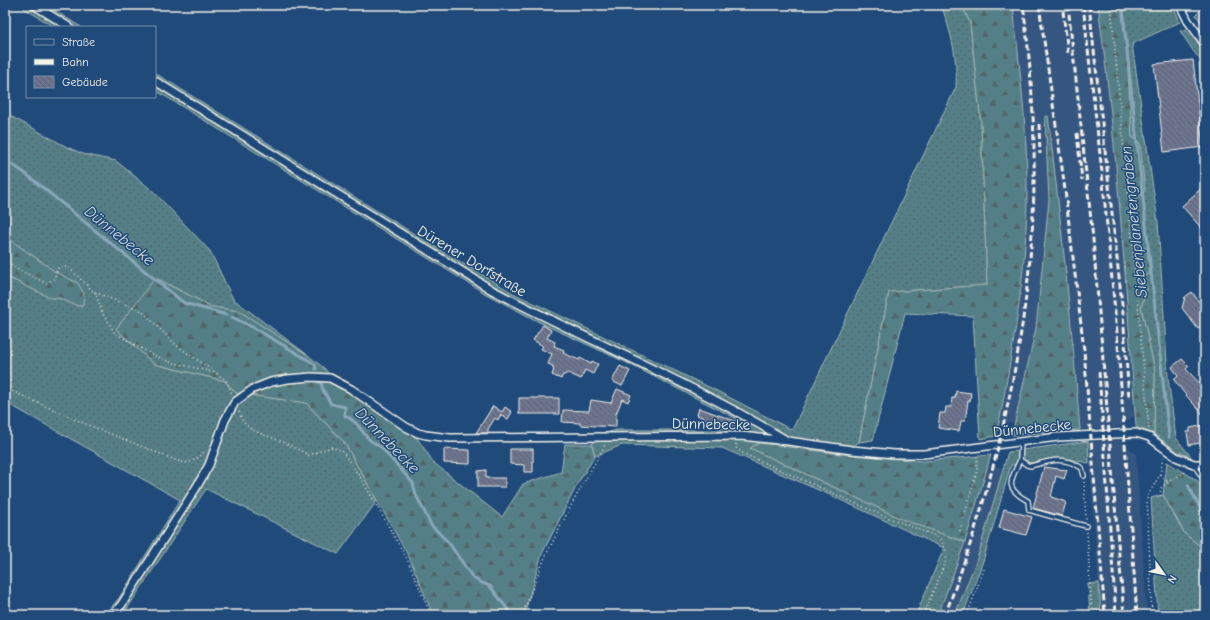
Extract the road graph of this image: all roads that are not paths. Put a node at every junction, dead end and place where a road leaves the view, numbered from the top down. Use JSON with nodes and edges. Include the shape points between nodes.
{"nodes":[{"id":1,"x":34,"y":5,"type":"edge"},
{"id":2,"x":1191,"y":5,"type":"edge"},
{"id":3,"x":1181,"y":7,"type":"edge"},
{"id":4,"x":67,"y":26,"type":"edge"},
{"id":5,"x":1205,"y":44,"type":"edge"},
{"id":6,"x":156,"y":82,"type":"edge"},
{"id":7,"x":788,"y":441,"type":"junction"},
{"id":8,"x":1021,"y":442,"type":"junction"},
{"id":9,"x":1020,"y":460,"type":"junction"},
{"id":10,"x":1194,"y":464,"type":"junction"},
{"id":11,"x":1205,"y":464,"type":"edge"},
{"id":12,"x":1084,"y":476,"type":"road end"},
{"id":13,"x":1205,"y":481,"type":"edge"},
{"id":14,"x":1086,"y":526,"type":"road end"},
{"id":15,"x":113,"y":615,"type":"edge"}],
"edges":[{"from":1,"to":4,"type":"street"},
{"from":2,"to":3,"type":"lane"},
{"from":3,"to":5,"type":"street"},
{"from":6,"to":7,"type":"street","name":"Dürener Dorfstraße","via":[[492,290],[731,408]]},
{"from":7,"to":8,"type":"street","name":"Dünnebecke","via":[[902,454],[924,454]]},
{"from":7,"to":15,"type":"street","name":"Dünnebecke","via":[[734,436],[463,439],[426,436],[406,427],[330,378],[310,377],[271,382],[253,389],[235,402],[225,420],[209,465],[196,488]]},
{"from":8,"to":9,"type":"lane"},
{"from":8,"to":10,"type":"street","name":"Dünnebecke","via":[[1058,437],[1136,433],[1149,437],[1176,457]]},
{"from":9,"to":12,"type":"lane","via":[[1031,466],[1058,459],[1082,468]]},
{"from":9,"to":14,"type":"lane","via":[[1011,481],[1011,488],[1028,501],[1029,510]]},
{"from":10,"to":11,"type":"street","name":"Dünnebecke"},
{"from":10,"to":13,"type":"lane"}]}
